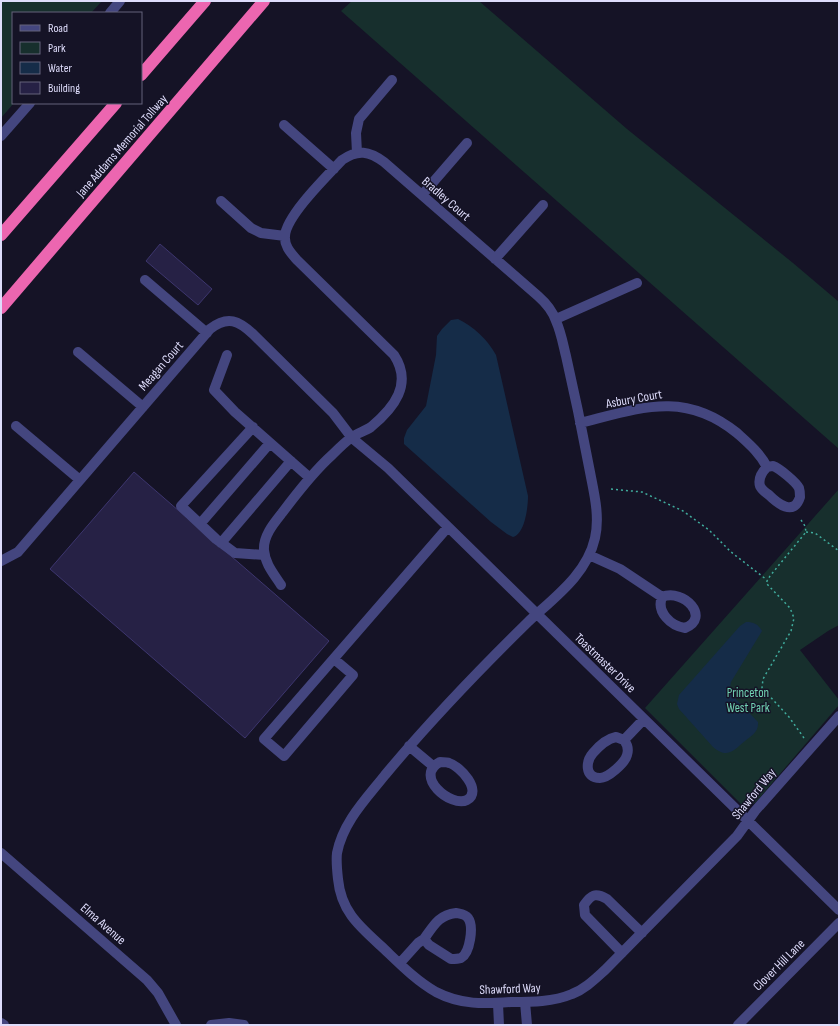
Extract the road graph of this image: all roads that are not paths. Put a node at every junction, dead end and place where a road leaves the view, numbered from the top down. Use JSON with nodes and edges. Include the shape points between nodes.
{"nodes":[{"id":1,"x":120,"y":1,"type":"edge"},
{"id":2,"x":205,"y":1,"type":"edge"},
{"id":3,"x":264,"y":1,"type":"edge"},
{"id":4,"x":111,"y":12,"type":"edge"},
{"id":5,"x":142,"y":74,"type":"edge"},
{"id":6,"x":392,"y":80,"type":"dead end"},
{"id":7,"x":29,"y":104,"type":"edge"},
{"id":8,"x":115,"y":104,"type":"edge"},
{"id":9,"x":284,"y":125,"type":"dead end"},
{"id":10,"x":1,"y":136,"type":"edge"},
{"id":11,"x":467,"y":143,"type":"dead end"},
{"id":12,"x":357,"y":153,"type":"junction"},
{"id":13,"x":334,"y":169,"type":"junction"},
{"id":14,"x":422,"y":195,"type":"junction"},
{"id":15,"x":221,"y":201,"type":"dead end"},
{"id":16,"x":543,"y":205,"type":"dead end"},
{"id":17,"x":1,"y":236,"type":"edge"},
{"id":18,"x":285,"y":236,"type":"junction"},
{"id":19,"x":495,"y":259,"type":"junction"},
{"id":20,"x":145,"y":280,"type":"dead end"},
{"id":21,"x":637,"y":282,"type":"dead end"},
{"id":22,"x":1,"y":308,"type":"edge"},
{"id":23,"x":556,"y":319,"type":"junction"},
{"id":24,"x":207,"y":333,"type":"junction"},
{"id":25,"x":78,"y":352,"type":"dead end"},
{"id":26,"x":227,"y":355,"type":"dead end"},
{"id":27,"x":143,"y":407,"type":"junction"},
{"id":28,"x":580,"y":423,"type":"junction"},
{"id":29,"x":16,"y":426,"type":"dead end"},
{"id":30,"x":253,"y":428,"type":"junction"},
{"id":31,"x":352,"y":438,"type":"junction"},
{"id":32,"x":270,"y":442,"type":"junction"},
{"id":33,"x":291,"y":462,"type":"junction"},
{"id":34,"x":767,"y":467,"type":"dead end"},
{"id":35,"x":310,"y":478,"type":"junction"},
{"id":36,"x":80,"y":480,"type":"junction"},
{"id":37,"x":200,"y":524,"type":"junction"},
{"id":38,"x":448,"y":528,"type":"junction"},
{"id":39,"x":221,"y":542,"type":"junction"},
{"id":40,"x":265,"y":555,"type":"junction"},
{"id":41,"x":589,"y":555,"type":"junction"},
{"id":42,"x":1,"y":561,"type":"edge"},
{"id":43,"x":281,"y":585,"type":"dead end"},
{"id":44,"x":662,"y":597,"type":"dead end"},
{"id":45,"x":537,"y":614,"type":"junction"},
{"id":46,"x":334,"y":659,"type":"junction"},
{"id":47,"x":839,"y":716,"type":"edge"},
{"id":48,"x":644,"y":719,"type":"junction"},
{"id":49,"x":624,"y":740,"type":"dead end"},
{"id":50,"x":409,"y":746,"type":"junction"},
{"id":51,"x":433,"y":766,"type":"junction"},
{"id":52,"x":747,"y":821,"type":"junction"},
{"id":53,"x":1,"y":853,"type":"edge"},
{"id":54,"x":839,"y":910,"type":"edge"},
{"id":55,"x":839,"y":923,"type":"edge"},
{"id":56,"x":642,"y":933,"type":"junction"},
{"id":57,"x":424,"y":938,"type":"junction"},
{"id":58,"x":622,"y":953,"type":"junction"},
{"id":59,"x":400,"y":963,"type":"junction"},
{"id":60,"x":525,"y":1002,"type":"junction"},
{"id":61,"x":498,"y":1004,"type":"junction"},
{"id":62,"x":1,"y":1023,"type":"edge"},
{"id":63,"x":4,"y":1025,"type":"edge"},
{"id":64,"x":176,"y":1025,"type":"edge"},
{"id":65,"x":210,"y":1025,"type":"edge"},
{"id":66,"x":244,"y":1025,"type":"edge"},
{"id":67,"x":499,"y":1025,"type":"edge"},
{"id":68,"x":527,"y":1025,"type":"edge"},
{"id":69,"x":738,"y":1025,"type":"edge"}],
"edges":[{"from":1,"to":4,"type":"street"},
{"from":2,"to":5,"type":"highway"},
{"from":3,"to":22,"type":"highway","name":"Jane Addams Memorial Tollway"},
{"from":6,"to":12,"type":"street","via":[[360,119],[356,133]]},
{"from":7,"to":10,"type":"street"},
{"from":8,"to":17,"type":"highway"},
{"from":9,"to":13,"type":"street"},
{"from":11,"to":14,"type":"street"},
{"from":12,"to":13,"type":"street","via":[[349,155]]},
{"from":12,"to":14,"type":"street","name":"Bradley Court","via":[[378,157]]},
{"from":13,"to":18,"type":"street","via":[[290,220]]},
{"from":14,"to":19,"type":"street","name":"Bradley Court"},
{"from":15,"to":18,"type":"street","via":[[261,234]]},
{"from":16,"to":19,"type":"street"},
{"from":18,"to":31,"type":"street","via":[[288,251],[390,352],[402,371],[402,388],[395,401],[370,428]]},
{"from":19,"to":23,"type":"street","name":"Bradley Court","via":[[543,301]]},
{"from":20,"to":24,"type":"street"},
{"from":21,"to":23,"type":"street"},
{"from":23,"to":28,"type":"street","name":"Bradley Court"},
{"from":24,"to":27,"type":"street","name":"Meagan Court"},
{"from":24,"to":31,"type":"street","name":"Meagan Court","via":[[222,322],[242,324],[333,413]]},
{"from":25,"to":27,"type":"street"},
{"from":26,"to":30,"type":"street","via":[[214,390]]},
{"from":27,"to":36,"type":"street","name":"Meagan Court"},
{"from":28,"to":34,"type":"street","name":"Asbury Court","via":[[658,406],[693,409],[726,424],[752,446]]},
{"from":28,"to":41,"type":"street","name":"Bradley Court","via":[[597,517],[595,537]]},
{"from":29,"to":36,"type":"street"},
{"from":30,"to":32,"type":"street"},
{"from":30,"to":37,"type":"street","via":[[181,506]]},
{"from":31,"to":35,"type":"street","via":[[331,455]]},
{"from":31,"to":38,"type":"street","name":"Toastmaster Drive","via":[[388,468]]},
{"from":32,"to":33,"type":"street"},
{"from":32,"to":37,"type":"street"},
{"from":33,"to":35,"type":"street"},
{"from":33,"to":39,"type":"street"},
{"from":35,"to":40,"type":"street","via":[[269,530]]},
{"from":36,"to":42,"type":"street","name":"Meagan Court","via":[[18,552]]},
{"from":37,"to":39,"type":"street"},
{"from":38,"to":45,"type":"street","name":"Toastmaster Drive"},
{"from":38,"to":46,"type":"street"},
{"from":39,"to":40,"type":"street","via":[[235,553]]},
{"from":40,"to":43,"type":"street","via":[[268,566]]},
{"from":41,"to":44,"type":"street","via":[[620,569]]},
{"from":41,"to":45,"type":"street","name":"Bradley Court","via":[[575,577]]},
{"from":45,"to":48,"type":"street","name":"Toastmaster Drive"},
{"from":45,"to":50,"type":"street","name":"Shawford Way"},
{"from":46,"to":46,"type":"street","via":[[264,739],[284,756],[353,675]]},
{"from":47,"to":52,"type":"street","name":"Shawford Way"},
{"from":48,"to":49,"type":"street"},
{"from":48,"to":52,"type":"street","name":"Toastmaster Drive"},
{"from":50,"to":51,"type":"street"},
{"from":50,"to":59,"type":"street","name":"Shawford Way","via":[[352,817],[336,856],[338,884],[347,911]]},
{"from":51,"to":51,"type":"street","via":[[430,777],[443,794],[459,802],[470,798],[472,787],[469,780],[456,767],[440,762]]},
{"from":52,"to":54,"type":"street","name":"Toastmaster Drive"},
{"from":52,"to":56,"type":"street","name":"Shawford Way","via":[[737,836]]},
{"from":53,"to":64,"type":"street","name":"Elma Avenue","via":[[147,980],[158,993]]},
{"from":55,"to":69,"type":"street","name":"Clover Hill Lane"},
{"from":56,"to":58,"type":"street","name":"Shawford Way"},
{"from":56,"to":58,"type":"street","via":[[601,895],[594,895],[588,899],[584,905],[585,915]]},
{"from":57,"to":57,"type":"street","via":[[445,957],[460,958],[468,945],[470,923],[463,914],[447,914],[438,920]]},
{"from":57,"to":59,"type":"street"},
{"from":58,"to":60,"type":"street","name":"Shawford Way","via":[[589,985],[579,991],[561,998]]},
{"from":59,"to":61,"type":"street","name":"Shawford Way","via":[[424,984],[439,993],[466,1002]]},
{"from":60,"to":61,"type":"street","name":"Shawford Way"},
{"from":60,"to":68,"type":"street"},
{"from":61,"to":67,"type":"street"},
{"from":62,"to":63,"type":"street"},
{"from":65,"to":66,"type":"street"}]}
